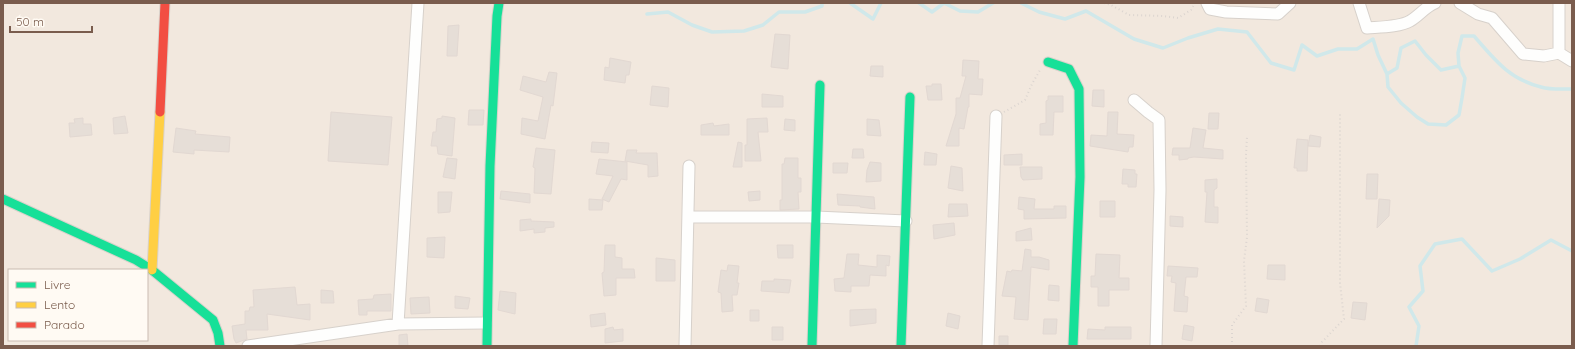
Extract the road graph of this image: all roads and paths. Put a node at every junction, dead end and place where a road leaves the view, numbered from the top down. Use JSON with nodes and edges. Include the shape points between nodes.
{"nodes":[{"id":1,"x":164,"y":3,"type":"edge"},
{"id":2,"x":418,"y":3,"type":"edge"},
{"id":3,"x":499,"y":3,"type":"edge"},
{"id":4,"x":1104,"y":3,"type":"edge"},
{"id":5,"x":1195,"y":3,"type":"edge"},
{"id":6,"x":1207,"y":3,"type":"edge"},
{"id":7,"x":1290,"y":3,"type":"edge"},
{"id":8,"x":1359,"y":3,"type":"edge"},
{"id":9,"x":1435,"y":3,"type":"edge"},
{"id":10,"x":1460,"y":3,"type":"edge"},
{"id":11,"x":1559,"y":3,"type":"edge"},
{"id":12,"x":1277,"y":8,"type":"edge"},
{"id":13,"x":1559,"y":53,"type":"junction"},
{"id":14,"x":1572,"y":61,"type":"edge"},
{"id":15,"x":1048,"y":62,"type":"joint"},
{"id":16,"x":820,"y":85,"type":"dead end"},
{"id":17,"x":910,"y":97,"type":"dead end"},
{"id":18,"x":1134,"y":100,"type":"dead end"},
{"id":19,"x":1340,"y":114,"type":"dead end"},
{"id":20,"x":996,"y":116,"type":"joint"},
{"id":21,"x":1248,"y":137,"type":"dead end"},
{"id":22,"x":689,"y":166,"type":"dead end"},
{"id":23,"x":3,"y":199,"type":"edge"},
{"id":24,"x":688,"y":217,"type":"junction"},
{"id":25,"x":816,"y":217,"type":"junction"},
{"id":26,"x":906,"y":221,"type":"junction"},
{"id":27,"x":152,"y":270,"type":"junction"},
{"id":28,"x":486,"y":323,"type":"junction"},
{"id":29,"x":398,"y":324,"type":"junction"},
{"id":30,"x":220,"y":346,"type":"edge"},
{"id":31,"x":248,"y":346,"type":"edge"},
{"id":32,"x":487,"y":346,"type":"edge"},
{"id":33,"x":685,"y":346,"type":"edge"},
{"id":34,"x":812,"y":346,"type":"edge"},
{"id":35,"x":901,"y":346,"type":"edge"},
{"id":36,"x":988,"y":346,"type":"edge"},
{"id":37,"x":1073,"y":346,"type":"edge"},
{"id":38,"x":1156,"y":346,"type":"edge"},
{"id":39,"x":1232,"y":346,"type":"edge"},
{"id":40,"x":1320,"y":346,"type":"edge"}],
"edges":[{"from":1,"to":27,"type":"street"},
{"from":2,"to":29,"type":"street"},
{"from":3,"to":28,"type":"street","via":[[490,166]]},
{"from":4,"to":5,"type":"path","via":[[1111,4],[1129,15],[1178,18],[1191,10]]},
{"from":6,"to":12,"type":"street","via":[[1210,9],[1226,12]]},
{"from":7,"to":12,"type":"street"},
{"from":8,"to":9,"type":"street","via":[[1367,28],[1410,22]]},
{"from":10,"to":13,"type":"street","via":[[1478,14],[1492,18],[1523,54],[1544,56]]},
{"from":11,"to":13,"type":"street"},
{"from":13,"to":14,"type":"street"},
{"from":15,"to":20,"type":"path","via":[[1039,72],[1025,100]]},
{"from":15,"to":37,"type":"street","via":[[1069,68],[1079,89],[1080,177]]},
{"from":16,"to":25,"type":"street"},
{"from":17,"to":26,"type":"street"},
{"from":18,"to":38,"type":"street","via":[[1159,120]]},
{"from":19,"to":40,"type":"path","via":[[1340,283],[1344,319]]},
{"from":20,"to":36,"type":"street"},
{"from":21,"to":39,"type":"path","via":[[1245,177],[1247,237],[1244,261],[1246,306],[1232,325]]},
{"from":22,"to":24,"type":"street"},
{"from":23,"to":27,"type":"street","via":[[136,260]]},
{"from":24,"to":25,"type":"street"},
{"from":24,"to":33,"type":"street"},
{"from":25,"to":26,"type":"street"},
{"from":25,"to":34,"type":"street"},
{"from":26,"to":35,"type":"street"},
{"from":27,"to":30,"type":"street","via":[[212,320],[218,332]]},
{"from":28,"to":29,"type":"street"},
{"from":28,"to":32,"type":"street"},
{"from":29,"to":31,"type":"street"}]}
